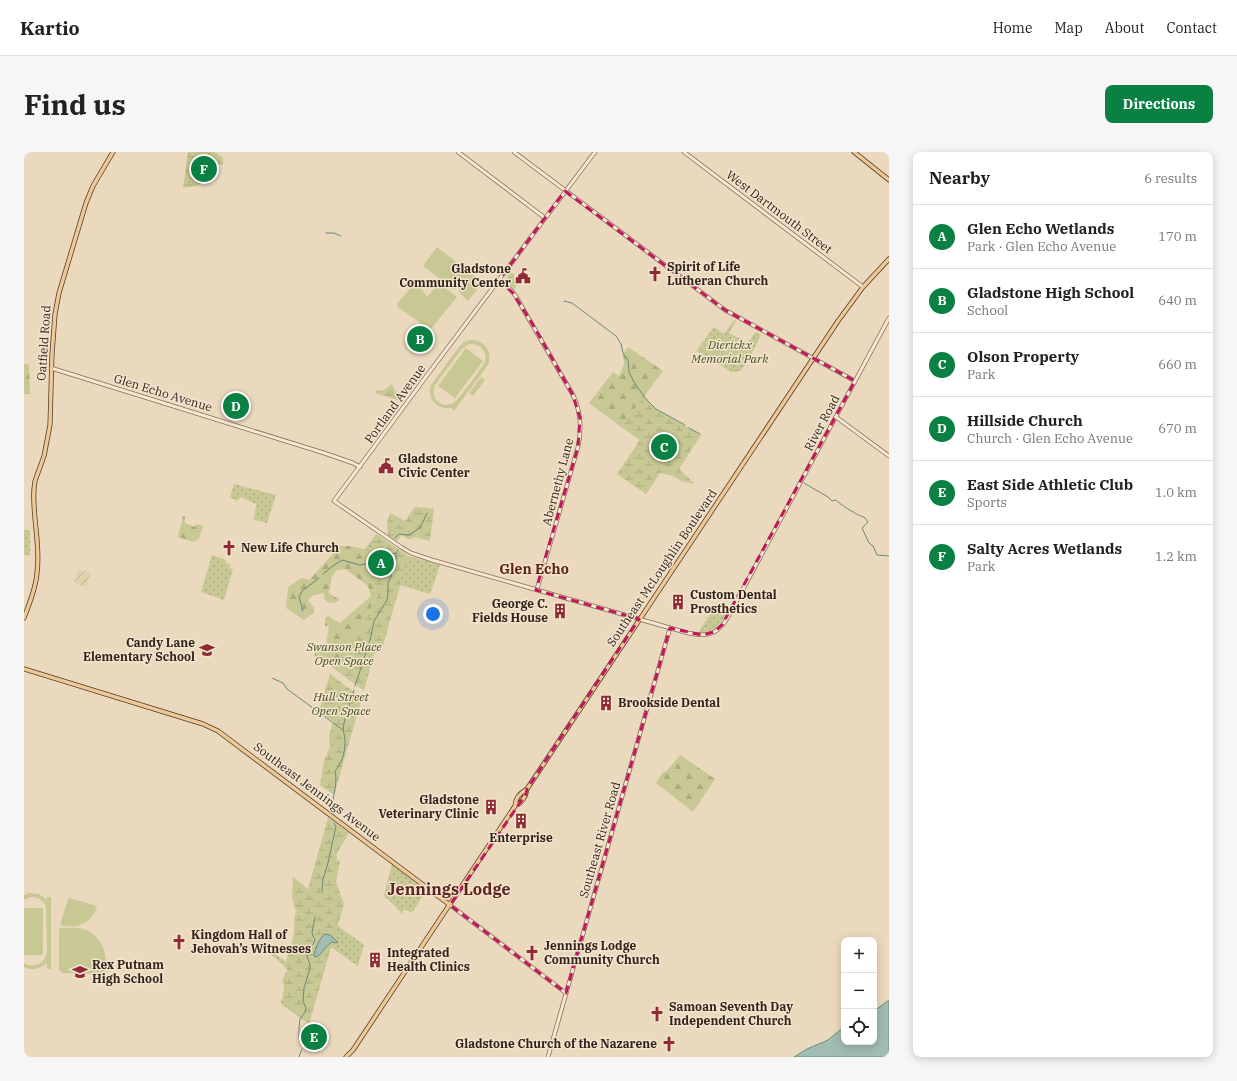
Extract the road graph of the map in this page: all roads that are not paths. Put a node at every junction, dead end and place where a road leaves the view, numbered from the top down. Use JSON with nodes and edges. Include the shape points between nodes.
{"nodes":[{"id":1,"x":112,"y":152,"type":"edge"},
{"id":2,"x":458,"y":152,"type":"edge"},
{"id":3,"x":514,"y":152,"type":"edge"},
{"id":4,"x":595,"y":152,"type":"edge"},
{"id":5,"x":684,"y":152,"type":"edge"},
{"id":6,"x":854,"y":152,"type":"edge"},
{"id":7,"x":889,"y":180,"type":"edge"},
{"id":8,"x":566,"y":191,"type":"junction"},
{"id":9,"x":545,"y":218,"type":"junction"},
{"id":10,"x":889,"y":260,"type":"edge"},
{"id":11,"x":498,"y":280,"type":"junction"},
{"id":12,"x":863,"y":287,"type":"junction"},
{"id":13,"x":889,"y":318,"type":"edge"},
{"id":14,"x":813,"y":359,"type":"junction"},
{"id":15,"x":51,"y":368,"type":"junction"},
{"id":16,"x":855,"y":381,"type":"junction"},
{"id":17,"x":836,"y":417,"type":"junction"},
{"id":18,"x":889,"y":456,"type":"edge"},
{"id":19,"x":360,"y":467,"type":"junction"},
{"id":20,"x":536,"y":590,"type":"junction"},
{"id":21,"x":24,"y":618,"type":"edge"},
{"id":22,"x":639,"y":619,"type":"junction"},
{"id":23,"x":670,"y":628,"type":"junction"},
{"id":24,"x":24,"y":669,"type":"edge"},
{"id":25,"x":450,"y":905,"type":"junction"},
{"id":26,"x":566,"y":993,"type":"junction"},
{"id":27,"x":353,"y":1050,"type":"junction"},
{"id":28,"x":346,"y":1057,"type":"edge"},
{"id":29,"x":351,"y":1057,"type":"edge"},
{"id":30,"x":548,"y":1057,"type":"edge"}],
"edges":[{"from":1,"to":15,"type":"main road","name":"Oatfield Road","via":[[86,203],[61,283],[55,314]]},
{"from":2,"to":9,"type":"street"},
{"from":3,"to":8,"type":"street"},
{"from":4,"to":8,"type":"street","name":"Portland Avenue"},
{"from":5,"to":12,"type":"street","name":"West Dartmouth Street"},
{"from":6,"to":7,"type":"main road"},
{"from":8,"to":9,"type":"street","name":"Portland Avenue"},
{"from":8,"to":14,"type":"street","via":[[725,310]]},
{"from":9,"to":11,"type":"street","name":"Portland Avenue"},
{"from":10,"to":12,"type":"main road","name":"Southeast McLoughlin Boulevard"},
{"from":11,"to":19,"type":"street","name":"Portland Avenue"},
{"from":11,"to":20,"type":"street","name":"Abernethy Lane","via":[[512,291],[525,312],[572,393],[580,415],[579,445]]},
{"from":12,"to":14,"type":"main road","name":"Southeast McLoughlin Boulevard"},
{"from":13,"to":16,"type":"street","name":"River Road"},
{"from":14,"to":16,"type":"street"},
{"from":14,"to":22,"type":"main road","name":"Southeast McLoughlin Boulevard"},
{"from":15,"to":19,"type":"street","name":"Glen Echo Avenue","via":[[324,453]]},
{"from":15,"to":21,"type":"main road","name":"Oatfield Road","via":[[50,425],[34,489],[37,579]]},
{"from":16,"to":17,"type":"street","name":"River Road"},
{"from":17,"to":18,"type":"street"},
{"from":17,"to":23,"type":"street","name":"River Road","via":[[726,621],[712,633],[704,635]]},
{"from":19,"to":20,"type":"street","name":"Portland Avenue","via":[[334,501],[409,552]]},
{"from":20,"to":22,"type":"street"},
{"from":22,"to":23,"type":"street"},
{"from":22,"to":25,"type":"main road","name":"Southeast McLoughlin Boulevard","via":[[527,789],[520,804],[515,806]]},
{"from":23,"to":26,"type":"street","name":"Southeast River Road"},
{"from":24,"to":25,"type":"main road","name":"Southeast Jennings Avenue","via":[[203,724],[218,731]]},
{"from":25,"to":26,"type":"street","name":"Southeast Jennings Avenue"},
{"from":25,"to":27,"type":"main road","name":"Southeast McLoughlin Boulevard"},
{"from":26,"to":30,"type":"street","name":"Southeast River Road"},
{"from":27,"to":28,"type":"main road","name":"Southeast McLoughlin Boulevard"},
{"from":27,"to":29,"type":"main road","name":"Southeast McLoughlin Boulevard"}]}
